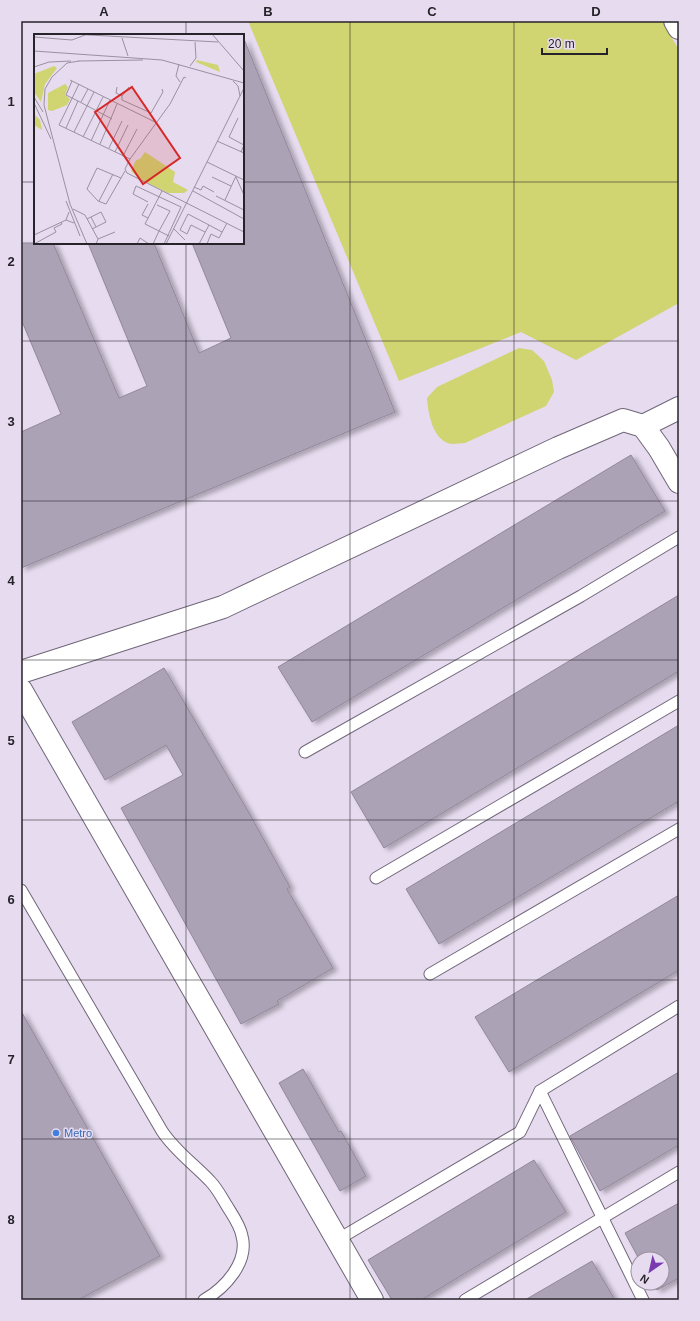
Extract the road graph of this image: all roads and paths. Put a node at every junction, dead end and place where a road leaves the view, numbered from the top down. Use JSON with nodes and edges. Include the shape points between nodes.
{"nodes":[{"id":1,"x":675,"y":21,"type":"edge"},
{"id":2,"x":679,"y":28,"type":"edge"},
{"id":3,"x":679,"y":408,"type":"edge"},
{"id":4,"x":643,"y":426,"type":"junction"},
{"id":5,"x":679,"y":482,"type":"edge"},
{"id":6,"x":679,"y":537,"type":"edge"},
{"id":7,"x":21,"y":672,"type":"edge"},
{"id":8,"x":21,"y":690,"type":"edge"},
{"id":9,"x":679,"y":701,"type":"edge"},
{"id":10,"x":305,"y":752,"type":"dead end"},
{"id":11,"x":679,"y":829,"type":"edge"},
{"id":12,"x":376,"y":878,"type":"dead end"},
{"id":13,"x":21,"y":890,"type":"edge"},
{"id":14,"x":430,"y":974,"type":"dead end"},
{"id":15,"x":679,"y":1006,"type":"edge"},
{"id":16,"x":540,"y":1091,"type":"junction"},
{"id":17,"x":679,"y":1172,"type":"edge"},
{"id":18,"x":602,"y":1218,"type":"junction"},
{"id":19,"x":337,"y":1240,"type":"junction"},
{"id":20,"x":211,"y":1298,"type":"edge"},
{"id":21,"x":372,"y":1300,"type":"edge"},
{"id":22,"x":465,"y":1300,"type":"edge"},
{"id":23,"x":643,"y":1300,"type":"edge"}],
"edges":[{"from":1,"to":2,"type":"street"},
{"from":3,"to":4,"type":"street"},
{"from":4,"to":5,"type":"street"},
{"from":4,"to":7,"type":"street","via":[[624,420],[558,448],[223,607]]},
{"from":6,"to":10,"type":"lane","via":[[581,596]]},
{"from":8,"to":19,"type":"street"},
{"from":9,"to":12,"type":"lane"},
{"from":11,"to":14,"type":"lane"},
{"from":13,"to":20,"type":"lane","via":[[162,1131],[172,1146],[215,1187],[240,1229],[243,1244],[239,1262],[229,1279]]},
{"from":15,"to":16,"type":"lane"},
{"from":16,"to":18,"type":"lane"},
{"from":16,"to":19,"type":"lane","via":[[520,1132]]},
{"from":17,"to":18,"type":"lane"},
{"from":18,"to":22,"type":"lane"},
{"from":18,"to":23,"type":"lane"},
{"from":19,"to":21,"type":"street"}]}
